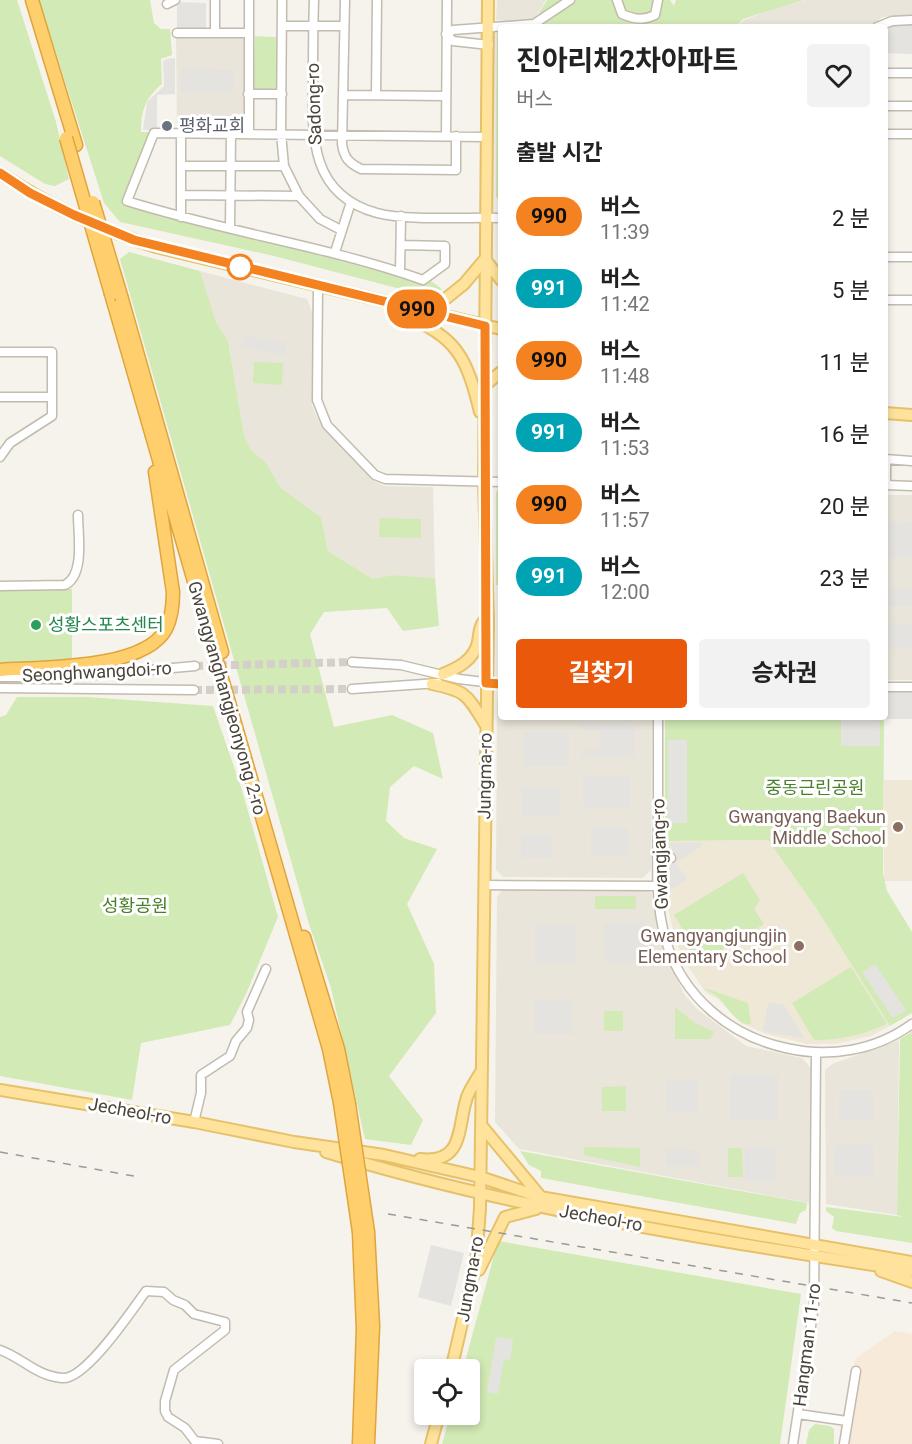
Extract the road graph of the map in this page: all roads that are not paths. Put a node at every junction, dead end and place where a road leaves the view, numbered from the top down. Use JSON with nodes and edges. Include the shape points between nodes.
{"nodes":[{"id":1,"x":24,"y":0,"type":"edge"},
{"id":2,"x":32,"y":0,"type":"edge"},
{"id":3,"x":215,"y":0,"type":"edge"},
{"id":4,"x":249,"y":0,"type":"edge"},
{"id":5,"x":282,"y":0,"type":"edge"},
{"id":6,"x":314,"y":0,"type":"edge"},
{"id":7,"x":345,"y":0,"type":"edge"},
{"id":8,"x":377,"y":0,"type":"edge"},
{"id":9,"x":447,"y":0,"type":"edge"},
{"id":10,"x":488,"y":0,"type":"edge"},
{"id":11,"x":570,"y":0,"type":"edge"},
{"id":12,"x":616,"y":0,"type":"edge"},
{"id":13,"x":658,"y":0,"type":"edge"},
{"id":14,"x":912,"y":20,"type":"edge"},
{"id":15,"x":207,"y":22,"type":"dead end"},
{"id":16,"x":511,"y":24,"type":"edge"},
{"id":17,"x":534,"y":24,"type":"edge"},
{"id":18,"x":534,"y":24,"type":"edge"},
{"id":19,"x":884,"y":24,"type":"edge"},
{"id":20,"x":282,"y":26,"type":"junction"},
{"id":21,"x":344,"y":26,"type":"junction"},
{"id":22,"x":498,"y":26,"type":"edge"},
{"id":23,"x":313,"y":27,"type":"junction"},
{"id":24,"x":488,"y":28,"type":"junction"},
{"id":25,"x":177,"y":33,"type":"dead end"},
{"id":26,"x":215,"y":33,"type":"junction"},
{"id":27,"x":248,"y":33,"type":"junction"},
{"id":28,"x":446,"y":34,"type":"junction"},
{"id":29,"x":489,"y":45,"type":"junction"},
{"id":30,"x":888,"y":73,"type":"edge"},
{"id":31,"x":912,"y":73,"type":"edge"},
{"id":32,"x":248,"y":94,"type":"junction"},
{"id":33,"x":282,"y":94,"type":"junction"},
{"id":34,"x":344,"y":95,"type":"junction"},
{"id":35,"x":376,"y":95,"type":"junction"},
{"id":36,"x":446,"y":96,"type":"junction"},
{"id":37,"x":888,"y":106,"type":"edge"},
{"id":38,"x":912,"y":106,"type":"edge"},
{"id":39,"x":249,"y":132,"type":"junction"},
{"id":40,"x":181,"y":133,"type":"junction"},
{"id":41,"x":231,"y":133,"type":"junction"},
{"id":42,"x":281,"y":133,"type":"junction"},
{"id":43,"x":312,"y":134,"type":"junction"},
{"id":44,"x":888,"y":134,"type":"edge"},
{"id":45,"x":912,"y":134,"type":"edge"},
{"id":46,"x":342,"y":135,"type":"junction"},
{"id":47,"x":446,"y":136,"type":"junction"},
{"id":48,"x":456,"y":136,"type":"junction"},
{"id":49,"x":486,"y":137,"type":"junction"},
{"id":50,"x":71,"y":141,"type":"junction"},
{"id":51,"x":181,"y":166,"type":"junction"},
{"id":52,"x":231,"y":166,"type":"junction"},
{"id":53,"x":284,"y":166,"type":"junction"},
{"id":54,"x":0,"y":173,"type":"edge"},
{"id":55,"x":181,"y":195,"type":"junction"},
{"id":56,"x":231,"y":195,"type":"junction"},
{"id":57,"x":299,"y":195,"type":"junction"},
{"id":58,"x":351,"y":202,"type":"junction"},
{"id":59,"x":401,"y":216,"type":"junction"},
{"id":60,"x":181,"y":217,"type":"junction"},
{"id":61,"x":485,"y":218,"type":"junction"},
{"id":62,"x":498,"y":218,"type":"edge"},
{"id":63,"x":230,"y":228,"type":"junction"},
{"id":64,"x":341,"y":230,"type":"junction"},
{"id":65,"x":401,"y":245,"type":"junction"},
{"id":66,"x":335,"y":252,"type":"junction"},
{"id":67,"x":888,"y":257,"type":"edge"},
{"id":68,"x":912,"y":257,"type":"edge"},
{"id":69,"x":485,"y":258,"type":"junction"},
{"id":70,"x":400,"y":272,"type":"junction"},
{"id":71,"x":498,"y":276,"type":"edge"},
{"id":72,"x":318,"y":285,"type":"junction"},
{"id":73,"x":117,"y":296,"type":"junction"},
{"id":74,"x":372,"y":298,"type":"junction"},
{"id":75,"x":888,"y":300,"type":"edge"},
{"id":76,"x":912,"y":300,"type":"edge"},
{"id":77,"x":429,"y":312,"type":"junction"},
{"id":78,"x":485,"y":326,"type":"junction"},
{"id":79,"x":498,"y":328,"type":"edge"},
{"id":80,"x":0,"y":352,"type":"edge"},
{"id":81,"x":498,"y":374,"type":"edge"},
{"id":82,"x":484,"y":386,"type":"junction"},
{"id":83,"x":0,"y":397,"type":"edge"},
{"id":84,"x":52,"y":397,"type":"junction"},
{"id":85,"x":888,"y":413,"type":"edge"},
{"id":86,"x":912,"y":416,"type":"edge"},
{"id":87,"x":147,"y":421,"type":"junction"},
{"id":88,"x":484,"y":428,"type":"junction"},
{"id":89,"x":0,"y":442,"type":"edge"},
{"id":90,"x":10,"y":443,"type":"junction"},
{"id":91,"x":0,"y":457,"type":"edge"},
{"id":92,"x":888,"y":459,"type":"edge"},
{"id":93,"x":912,"y":461,"type":"edge"},
{"id":94,"x":484,"y":482,"type":"junction"},
{"id":95,"x":498,"y":482,"type":"edge"},
{"id":96,"x":888,"y":485,"type":"edge"},
{"id":97,"x":912,"y":486,"type":"edge"},
{"id":98,"x":78,"y":515,"type":"dead end"},
{"id":99,"x":0,"y":586,"type":"edge"},
{"id":100,"x":488,"y":616,"type":"junction"},
{"id":101,"x":352,"y":662,"type":"tunnel mouth"},
{"id":102,"x":195,"y":666,"type":"tunnel mouth"},
{"id":103,"x":0,"y":670,"type":"edge"},
{"id":104,"x":443,"y":674,"type":"junction"},
{"id":105,"x":0,"y":677,"type":"edge"},
{"id":106,"x":459,"y":679,"type":"junction"},
{"id":107,"x":486,"y":683,"type":"junction"},
{"id":108,"x":432,"y":684,"type":"junction"},
{"id":109,"x":498,"y":684,"type":"edge"},
{"id":110,"x":888,"y":687,"type":"edge"},
{"id":111,"x":912,"y":687,"type":"edge"},
{"id":112,"x":0,"y":688,"type":"edge"},
{"id":113,"x":352,"y":689,"type":"tunnel mouth"},
{"id":114,"x":194,"y":690,"type":"tunnel mouth"},
{"id":115,"x":658,"y":720,"type":"edge"},
{"id":116,"x":486,"y":727,"type":"junction"},
{"id":117,"x":657,"y":857,"type":"junction"},
{"id":118,"x":671,"y":858,"type":"dead end"},
{"id":119,"x":484,"y":885,"type":"junction"},
{"id":120,"x":657,"y":886,"type":"junction"},
{"id":121,"x":266,"y":969,"type":"dead end"},
{"id":122,"x":912,"y":1024,"type":"edge"},
{"id":123,"x":816,"y":1055,"type":"junction"},
{"id":124,"x":481,"y":1072,"type":"junction"},
{"id":125,"x":0,"y":1090,"type":"edge"},
{"id":126,"x":345,"y":1103,"type":"junction"},
{"id":127,"x":194,"y":1122,"type":"junction"},
{"id":128,"x":481,"y":1125,"type":"junction"},
{"id":129,"x":294,"y":1142,"type":"junction"},
{"id":130,"x":384,"y":1155,"type":"junction"},
{"id":131,"x":480,"y":1177,"type":"junction"},
{"id":132,"x":480,"y":1194,"type":"junction"},
{"id":133,"x":540,"y":1202,"type":"junction"},
{"id":134,"x":363,"y":1232,"type":"junction"},
{"id":135,"x":815,"y":1251,"type":"junction"},
{"id":136,"x":912,"y":1256,"type":"edge"},
{"id":137,"x":859,"y":1258,"type":"junction"},
{"id":138,"x":912,"y":1262,"type":"edge"},
{"id":139,"x":912,"y":1271,"type":"edge"},
{"id":140,"x":912,"y":1282,"type":"edge"},
{"id":141,"x":469,"y":1293,"type":"junction"},
{"id":142,"x":0,"y":1350,"type":"edge"},
{"id":143,"x":453,"y":1359,"type":"edge"},
{"id":144,"x":856,"y":1371,"type":"dead end"},
{"id":145,"x":798,"y":1414,"type":"junction"},
{"id":146,"x":847,"y":1421,"type":"junction"},
{"id":147,"x":436,"y":1425,"type":"edge"},
{"id":148,"x":218,"y":1444,"type":"edge"},
{"id":149,"x":359,"y":1444,"type":"edge"},
{"id":150,"x":368,"y":1444,"type":"edge"},
{"id":151,"x":431,"y":1444,"type":"edge"},
{"id":152,"x":794,"y":1444,"type":"edge"},
{"id":153,"x":843,"y":1444,"type":"edge"}],
"edges":[{"from":1,"to":50,"type":"highway"},
{"from":2,"to":50,"type":"highway"},
{"from":3,"to":26,"type":"street"},
{"from":4,"to":27,"type":"street"},
{"from":5,"to":20,"type":"street"},
{"from":6,"to":23,"type":"street","name":"Sadong-ro"},
{"from":7,"to":21,"type":"street"},
{"from":8,"to":35,"type":"street"},
{"from":9,"to":28,"type":"street"},
{"from":10,"to":24,"type":"main road","name":"Jungma-ro"},
{"from":11,"to":18,"type":"street"},
{"from":12,"to":13,"type":"street","via":[[622,14],[646,19],[655,15]]},
{"from":14,"to":19,"type":"street"},
{"from":15,"to":26,"type":"street"},
{"from":16,"to":17,"type":"street"},
{"from":20,"to":23,"type":"street"},
{"from":20,"to":33,"type":"street"},
{"from":21,"to":23,"type":"street"},
{"from":21,"to":34,"type":"street"},
{"from":22,"to":24,"type":"street"},
{"from":23,"to":43,"type":"street","name":"Sadong-ro"},
{"from":24,"to":28,"type":"street"},
{"from":24,"to":29,"type":"main road","name":"Jungma-ro"},
{"from":25,"to":26,"type":"street"},
{"from":26,"to":27,"type":"street"},
{"from":27,"to":32,"type":"street"},
{"from":28,"to":29,"type":"street","via":[[453,41]]},
{"from":28,"to":36,"type":"street"},
{"from":29,"to":49,"type":"main road","name":"Jungma-ro"},
{"from":30,"to":31,"type":"street"},
{"from":32,"to":33,"type":"street"},
{"from":32,"to":39,"type":"street"},
{"from":33,"to":42,"type":"street"},
{"from":34,"to":35,"type":"street"},
{"from":34,"to":46,"type":"street"},
{"from":35,"to":36,"type":"street"},
{"from":36,"to":47,"type":"street"},
{"from":37,"to":38,"type":"street"},
{"from":39,"to":41,"type":"street"},
{"from":39,"to":42,"type":"street"},
{"from":40,"to":41,"type":"street"},
{"from":40,"to":51,"type":"street"},
{"from":40,"to":60,"type":"street","via":[[154,133],[127,201]]},
{"from":41,"to":52,"type":"street"},
{"from":42,"to":43,"type":"street"},
{"from":42,"to":53,"type":"street"},
{"from":43,"to":46,"type":"street"},
{"from":43,"to":58,"type":"street","name":"Sadong-ro","via":[[319,162],[332,185]]},
{"from":44,"to":45,"type":"street"},
{"from":46,"to":47,"type":"street"},
{"from":46,"to":48,"type":"street","via":[[343,153],[361,169],[456,170]]},
{"from":47,"to":48,"type":"street"},
{"from":48,"to":49,"type":"street"},
{"from":49,"to":61,"type":"main road","name":"Jungma-ro"},
{"from":50,"to":73,"type":"highway","bridge":true},
{"from":51,"to":52,"type":"street"},
{"from":51,"to":55,"type":"street"},
{"from":52,"to":53,"type":"street"},
{"from":52,"to":56,"type":"street"},
{"from":53,"to":57,"type":"street"},
{"from":54,"to":72,"type":"main road","via":[[30,193],[112,233]]},
{"from":55,"to":56,"type":"street"},
{"from":55,"to":60,"type":"street"},
{"from":56,"to":57,"type":"street"},
{"from":56,"to":63,"type":"street"},
{"from":57,"to":64,"type":"street","via":[[320,219]]},
{"from":58,"to":59,"type":"street","name":"Sadong-ro","via":[[379,214]]},
{"from":58,"to":64,"type":"street"},
{"from":59,"to":61,"type":"street","name":"Sadong-ro"},
{"from":59,"to":65,"type":"street"},
{"from":60,"to":63,"type":"street"},
{"from":61,"to":62,"type":"street","name":"Sadong-ro"},
{"from":61,"to":69,"type":"main road","name":"Jungma-ro"},
{"from":63,"to":66,"type":"street"},
{"from":64,"to":66,"type":"street"},
{"from":65,"to":70,"type":"street"},
{"from":65,"to":70,"type":"street","via":[[445,246],[446,264],[423,280]]},
{"from":66,"to":70,"type":"street"},
{"from":67,"to":68,"type":"street"},
{"from":69,"to":71,"type":"main road"},
{"from":69,"to":77,"type":"main road","via":[[464,284]]},
{"from":69,"to":78,"type":"main road","name":"Jungma-ro"},
{"from":72,"to":74,"type":"main road"},
{"from":72,"to":94,"type":"street","via":[[317,400],[327,425],[375,475],[385,479]]},
{"from":73,"to":87,"type":"highway","name":"Gwangyanghangjeonyong 2-ro"},
{"from":73,"to":126,"type":"highway","name":"Gwangyanghangjeonyong 2-ro","via":[[335,1038]]},
{"from":74,"to":77,"type":"main road"},
{"from":74,"to":88,"type":"main road","via":[[433,328],[458,350],[472,379]]},
{"from":75,"to":76,"type":"street"},
{"from":77,"to":78,"type":"main road"},
{"from":78,"to":79,"type":"main road"},
{"from":78,"to":82,"type":"main road","name":"Jungma-ro"},
{"from":80,"to":84,"type":"street","via":[[52,352]]},
{"from":81,"to":82,"type":"main road"},
{"from":82,"to":88,"type":"main road","name":"Jungma-ro"},
{"from":83,"to":84,"type":"street"},
{"from":84,"to":90,"type":"street","via":[[52,416]]},
{"from":85,"to":86,"type":"main road"},
{"from":87,"to":103,"type":"highway","via":[[173,592],[166,630],[149,646],[99,662]]},
{"from":87,"to":126,"type":"highway","name":"Gwangyanghangjeonyong 2-ro"},
{"from":88,"to":94,"type":"main road","name":"Jungma-ro"},
{"from":89,"to":90,"type":"street"},
{"from":90,"to":91,"type":"street"},
{"from":92,"to":93,"type":"street"},
{"from":94,"to":95,"type":"street"},
{"from":94,"to":100,"type":"main road","name":"Jungma-ro"},
{"from":96,"to":97,"type":"street"},
{"from":98,"to":99,"type":"street","via":[[77,567],[72,580],[65,585]]},
{"from":100,"to":104,"type":"main road","via":[[479,626],[478,645],[469,660]]},
{"from":100,"to":107,"type":"main road","name":"Jungma-ro"},
{"from":101,"to":104,"type":"street","via":[[401,665]]},
{"from":102,"to":105,"type":"street","name":"Seonghwangdoi-ro","via":[[72,677]]},
{"from":104,"to":106,"type":"street"},
{"from":106,"to":107,"type":"street"},
{"from":106,"to":108,"type":"street"},
{"from":107,"to":109,"type":"street"},
{"from":107,"to":116,"type":"main road","name":"Jungma-ro"},
{"from":108,"to":113,"type":"street"},
{"from":108,"to":116,"type":"main road","via":[[458,689],[477,707]]},
{"from":110,"to":111,"type":"street"},
{"from":112,"to":114,"type":"street","name":"Seonghwangdoi-ro"},
{"from":115,"to":117,"type":"street","name":"Gwangjang-ro"},
{"from":116,"to":119,"type":"main road","name":"Jungma-ro"},
{"from":117,"to":118,"type":"street"},
{"from":117,"to":120,"type":"street","name":"Gwangjang-ro"},
{"from":119,"to":120,"type":"street"},
{"from":119,"to":124,"type":"main road","name":"Jungma-ro"},
{"from":120,"to":123,"type":"street","name":"Gwangjang-ro","via":[[666,940],[678,968],[701,1001],[721,1020],[751,1038]]},
{"from":121,"to":127,"type":"street","via":[[247,1012],[246,1028],[230,1056],[201,1075]]},
{"from":122,"to":123,"type":"street","name":"Gwangjang-ro","via":[[872,1045]]},
{"from":123,"to":135,"type":"street","name":"Hangman 11-ro"},
{"from":124,"to":128,"type":"main road","name":"Jungma-ro"},
{"from":124,"to":130,"type":"main road","via":[[467,1096],[455,1149],[446,1156],[428,1160]]},
{"from":125,"to":127,"type":"main road","name":"Jecheol-ro"},
{"from":126,"to":134,"type":"highway","bridge":true},
{"from":127,"to":129,"type":"main road","name":"Jecheol-ro"},
{"from":128,"to":131,"type":"main road","name":"Jungma-ro"},
{"from":128,"to":133,"type":"main road"},
{"from":129,"to":130,"type":"main road","name":"Jecheol-ro"},
{"from":129,"to":132,"type":"main road","name":"Jecheol-ro"},
{"from":130,"to":131,"type":"main road","name":"Jecheol-ro"},
{"from":131,"to":132,"type":"main road","name":"Jungma-ro"},
{"from":131,"to":133,"type":"main road","name":"Jecheol-ro"},
{"from":132,"to":133,"type":"main road","name":"Jecheol-ro"},
{"from":132,"to":141,"type":"main road","name":"Jungma-ro","via":[[478,1247]]},
{"from":133,"to":135,"type":"main road","name":"Jecheol-ro"},
{"from":133,"to":141,"type":"main road","via":[[505,1216]]},
{"from":134,"to":149,"type":"highway"},
{"from":134,"to":150,"type":"highway","via":[[373,1326]]},
{"from":135,"to":137,"type":"main road","name":"Jecheol-ro"},
{"from":135,"to":145,"type":"street","name":"Hangman 11-ro","via":[[814,1306]]},
{"from":136,"to":137,"type":"main road"},
{"from":137,"to":138,"type":"main road","name":"Jecheol-ro"},
{"from":137,"to":139,"type":"main road","name":"Jecheol-ro"},
{"from":137,"to":140,"type":"main road"},
{"from":141,"to":143,"type":"main road","name":"Jungma-ro"},
{"from":142,"to":148,"type":"street","via":[[29,1369],[63,1379],[72,1377],[98,1354],[146,1291],[164,1292],[194,1314],[225,1322],[225,1330],[174,1370],[165,1401],[168,1418],[185,1428],[195,1441]]},
{"from":144,"to":146,"type":"street"},
{"from":145,"to":146,"type":"street"},
{"from":145,"to":152,"type":"street","name":"Hangman 11-ro"},
{"from":146,"to":153,"type":"street"},
{"from":147,"to":151,"type":"main road"}]}
